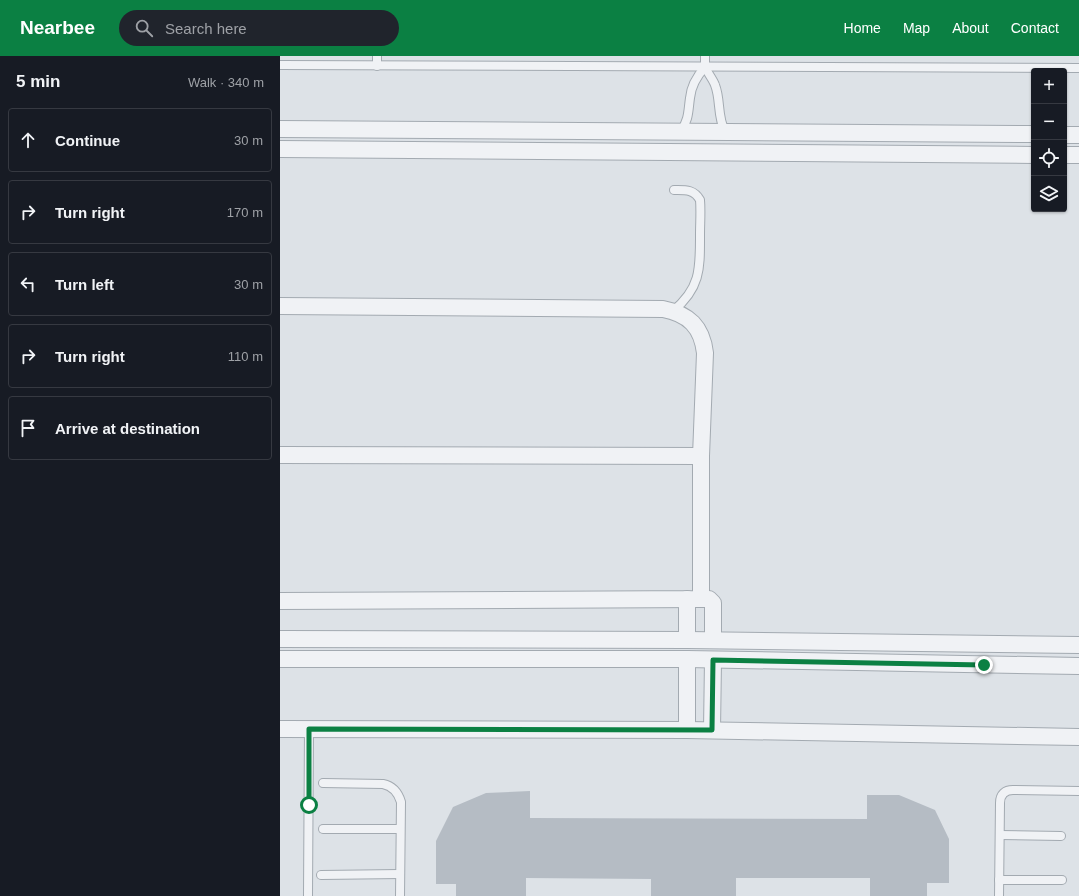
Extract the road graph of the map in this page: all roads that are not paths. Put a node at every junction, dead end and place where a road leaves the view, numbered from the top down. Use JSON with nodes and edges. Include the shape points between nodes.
{"nodes":[{"id":1,"x":377,"y":56,"type":"edge"},
{"id":2,"x":705,"y":56,"type":"edge"},
{"id":3,"x":280,"y":65,"type":"edge"},
{"id":4,"x":377,"y":66,"type":"junction"},
{"id":5,"x":705,"y":67,"type":"junction"},
{"id":6,"x":1079,"y":68,"type":"edge"},
{"id":7,"x":280,"y":129,"type":"edge"},
{"id":8,"x":681,"y":131,"type":"junction"},
{"id":9,"x":725,"y":132,"type":"junction"},
{"id":10,"x":1031,"y":134,"type":"edge"},
{"id":11,"x":1067,"y":134,"type":"edge"},
{"id":12,"x":1079,"y":135,"type":"edge"},
{"id":13,"x":280,"y":149,"type":"edge"},
{"id":14,"x":1031,"y":155,"type":"edge"},
{"id":15,"x":1067,"y":155,"type":"edge"},
{"id":16,"x":1079,"y":155,"type":"edge"},
{"id":17,"x":674,"y":190,"type":"dead end"},
{"id":18,"x":280,"y":306,"type":"edge"},
{"id":19,"x":673,"y":311,"type":"junction"},
{"id":20,"x":280,"y":456,"type":"edge"},
{"id":21,"x":701,"y":456,"type":"junction"},
{"id":22,"x":694,"y":599,"type":"junction"},
{"id":23,"x":280,"y":601,"type":"edge"},
{"id":24,"x":280,"y":639,"type":"edge"},
{"id":25,"x":687,"y":640,"type":"junction"},
{"id":26,"x":713,"y":640,"type":"junction"},
{"id":27,"x":1079,"y":646,"type":"edge"},
{"id":28,"x":280,"y":659,"type":"edge"},
{"id":29,"x":687,"y":659,"type":"junction"},
{"id":30,"x":713,"y":660,"type":"junction"},
{"id":31,"x":1079,"y":666,"type":"edge"},
{"id":32,"x":280,"y":729,"type":"edge"},
{"id":33,"x":309,"y":729,"type":"junction"},
{"id":34,"x":686,"y":730,"type":"junction"},
{"id":35,"x":712,"y":730,"type":"junction"},
{"id":36,"x":1079,"y":737,"type":"edge"},
{"id":37,"x":323,"y":783,"type":"dead end"},
{"id":38,"x":1079,"y":791,"type":"edge"},
{"id":39,"x":323,"y":829,"type":"dead end"},
{"id":40,"x":400,"y":829,"type":"junction"},
{"id":41,"x":1000,"y":835,"type":"junction"},
{"id":42,"x":1061,"y":836,"type":"dead end"},
{"id":43,"x":400,"y":874,"type":"junction"},
{"id":44,"x":321,"y":875,"type":"dead end"},
{"id":45,"x":999,"y":880,"type":"junction"},
{"id":46,"x":1062,"y":880,"type":"dead end"},
{"id":47,"x":308,"y":896,"type":"edge"},
{"id":48,"x":400,"y":896,"type":"edge"},
{"id":49,"x":999,"y":896,"type":"edge"}],
"edges":[{"from":1,"to":4,"type":"lane"},
{"from":2,"to":5,"type":"lane"},
{"from":3,"to":4,"type":"lane"},
{"from":4,"to":5,"type":"lane"},
{"from":5,"to":6,"type":"lane"},
{"from":5,"to":8,"type":"lane","via":[[692,89],[687,120]]},
{"from":5,"to":9,"type":"lane","via":[[716,86],[720,119]]},
{"from":7,"to":8,"type":"street"},
{"from":8,"to":9,"type":"street"},
{"from":9,"to":10,"type":"street"},
{"from":11,"to":12,"type":"street"},
{"from":13,"to":14,"type":"street"},
{"from":15,"to":16,"type":"street"},
{"from":17,"to":19,"type":"lane","via":[[690,191],[700,200],[700,258],[694,285]]},
{"from":18,"to":19,"type":"street"},
{"from":19,"to":21,"type":"street","via":[[691,322],[699,332],[704,345]]},
{"from":20,"to":21,"type":"street"},
{"from":21,"to":22,"type":"street"},
{"from":22,"to":23,"type":"street"},
{"from":22,"to":25,"type":"street"},
{"from":22,"to":26,"type":"street","via":[[709,599],[712,602]]},
{"from":24,"to":25,"type":"street"},
{"from":25,"to":26,"type":"street"},
{"from":26,"to":27,"type":"street"},
{"from":28,"to":29,"type":"street"},
{"from":29,"to":30,"type":"street"},
{"from":29,"to":34,"type":"street"},
{"from":30,"to":31,"type":"street"},
{"from":30,"to":35,"type":"street"},
{"from":32,"to":33,"type":"street"},
{"from":33,"to":34,"type":"street"},
{"from":33,"to":47,"type":"lane"},
{"from":34,"to":35,"type":"street"},
{"from":35,"to":36,"type":"street"},
{"from":37,"to":40,"type":"lane","via":[[388,785],[393,788],[401,802]]},
{"from":38,"to":41,"type":"lane","via":[[1006,791],[1000,799]]},
{"from":39,"to":40,"type":"lane"},
{"from":40,"to":43,"type":"lane"},
{"from":41,"to":42,"type":"lane"},
{"from":41,"to":45,"type":"lane"},
{"from":43,"to":44,"type":"lane"},
{"from":43,"to":48,"type":"lane"},
{"from":45,"to":46,"type":"lane"},
{"from":45,"to":49,"type":"lane"}]}
